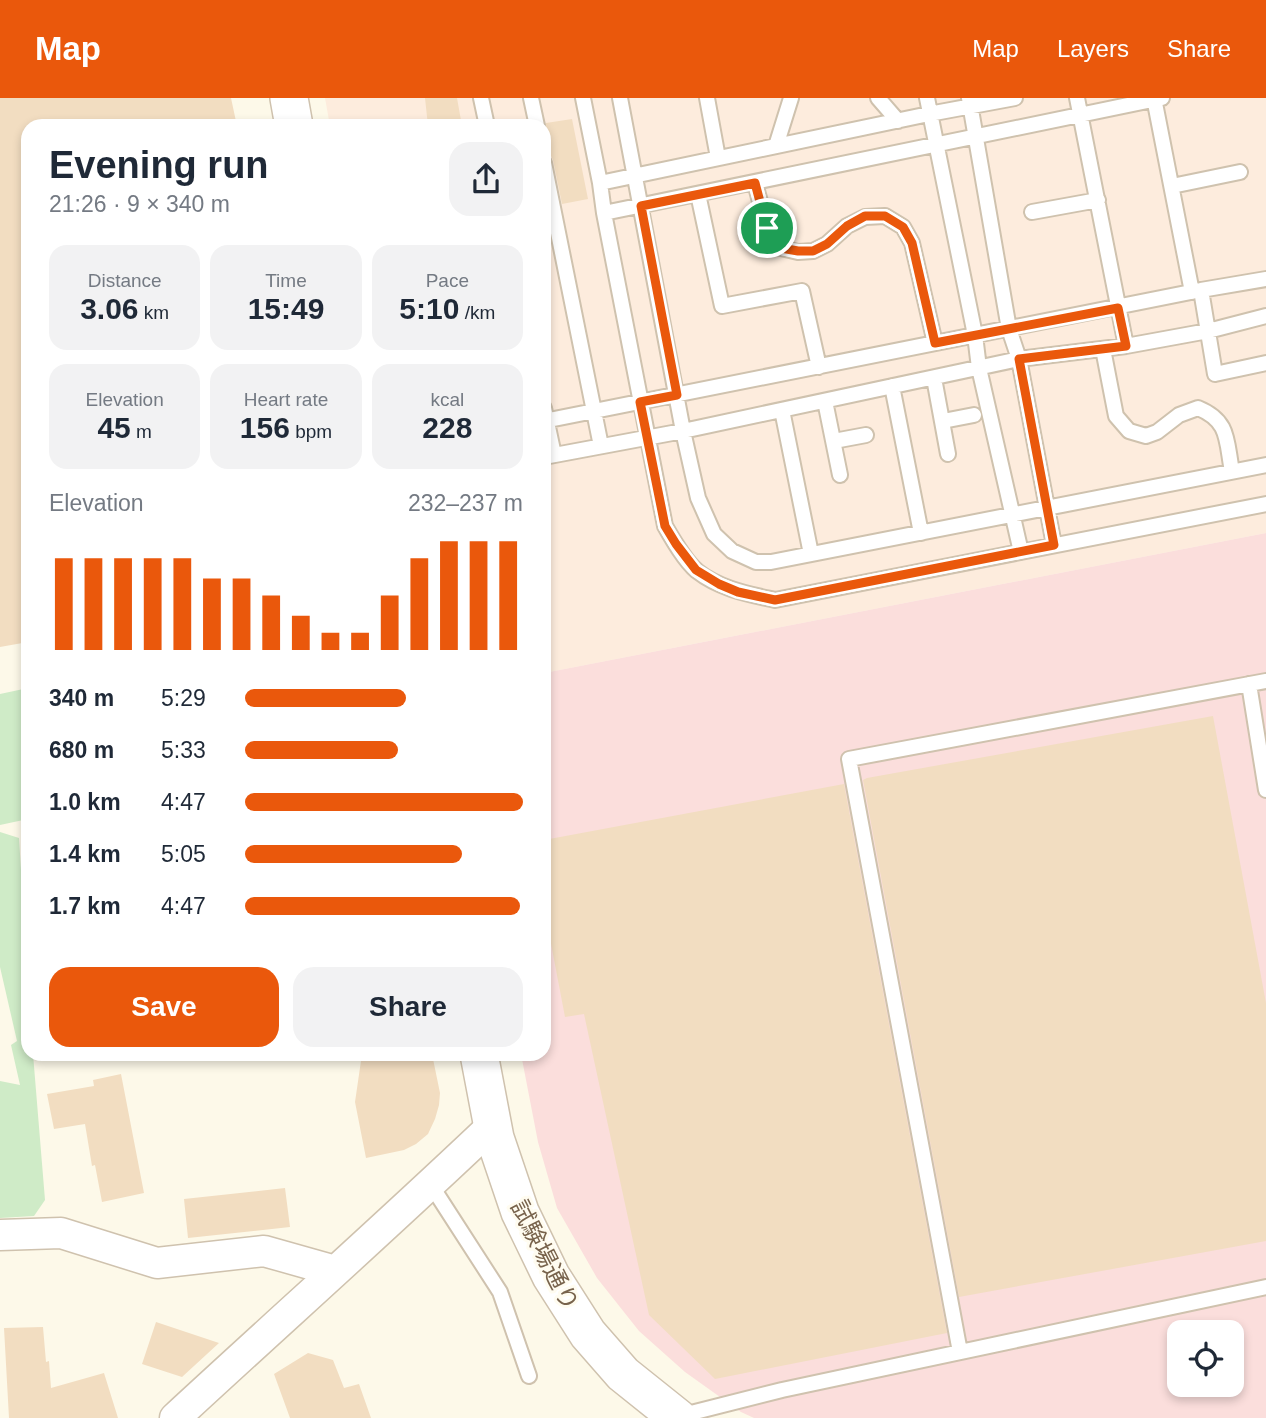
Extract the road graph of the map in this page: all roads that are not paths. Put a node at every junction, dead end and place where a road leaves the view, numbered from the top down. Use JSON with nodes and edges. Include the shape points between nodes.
{"nodes":[{"id":1,"x":289,"y":98,"type":"edge"},
{"id":2,"x":481,"y":98,"type":"edge"},
{"id":3,"x":531,"y":98,"type":"edge"},
{"id":4,"x":583,"y":98,"type":"edge"},
{"id":5,"x":620,"y":98,"type":"edge"},
{"id":6,"x":707,"y":98,"type":"edge"},
{"id":7,"x":791,"y":98,"type":"edge"},
{"id":8,"x":878,"y":98,"type":"edge"},
{"id":9,"x":927,"y":98,"type":"edge"},
{"id":10,"x":1015,"y":98,"type":"edge"},
{"id":11,"x":1077,"y":98,"type":"edge"},
{"id":12,"x":1157,"y":99,"type":"edge"},
{"id":13,"x":970,"y":103,"type":"edge"},
{"id":14,"x":929,"y":114,"type":"junction"},
{"id":15,"x":1081,"y":115,"type":"junction"},
{"id":16,"x":294,"y":119,"type":"edge"},
{"id":17,"x":485,"y":119,"type":"edge"},
{"id":18,"x":536,"y":119,"type":"edge"},
{"id":19,"x":898,"y":121,"type":"junction"},
{"id":20,"x":975,"y":137,"type":"junction"},
{"id":21,"x":936,"y":145,"type":"junction"},
{"id":22,"x":776,"y":146,"type":"junction"},
{"id":23,"x":718,"y":158,"type":"junction"},
{"id":24,"x":1240,"y":173,"type":"dead end"},
{"id":25,"x":635,"y":176,"type":"junction"},
{"id":26,"x":600,"y":183,"type":"junction"},
{"id":27,"x":755,"y":183,"type":"junction"},
{"id":28,"x":1172,"y":186,"type":"junction"},
{"id":29,"x":698,"y":194,"type":"junction"},
{"id":30,"x":551,"y":198,"type":"edge"},
{"id":31,"x":1098,"y":200,"type":"junction"},
{"id":32,"x":641,"y":206,"type":"junction"},
{"id":33,"x":1032,"y":212,"type":"dead end"},
{"id":34,"x":604,"y":213,"type":"junction"},
{"id":35,"x":1266,"y":279,"type":"edge"},
{"id":36,"x":1196,"y":291,"type":"junction"},
{"id":37,"x":1118,"y":308,"type":"junction"},
{"id":38,"x":1266,"y":316,"type":"edge"},
{"id":39,"x":1009,"y":329,"type":"junction"},
{"id":40,"x":1209,"y":331,"type":"junction"},
{"id":41,"x":975,"y":335,"type":"junction"},
{"id":42,"x":935,"y":343,"type":"junction"},
{"id":43,"x":1126,"y":346,"type":"junction"},
{"id":44,"x":1103,"y":349,"type":"junction"},
{"id":45,"x":1019,"y":359,"type":"junction"},
{"id":46,"x":1266,"y":363,"type":"edge"},
{"id":47,"x":819,"y":367,"type":"junction"},
{"id":48,"x":979,"y":368,"type":"junction"},
{"id":49,"x":934,"y":378,"type":"junction"},
{"id":50,"x":892,"y":386,"type":"junction"},
{"id":51,"x":677,"y":395,"type":"junction"},
{"id":52,"x":825,"y":401,"type":"junction"},
{"id":53,"x":640,"y":402,"type":"junction"},
{"id":54,"x":782,"y":410,"type":"junction"},
{"id":55,"x":594,"y":412,"type":"junction"},
{"id":56,"x":974,"y":415,"type":"dead end"},
{"id":57,"x":551,"y":416,"type":"edge"},
{"id":58,"x":943,"y":421,"type":"junction"},
{"id":59,"x":683,"y":431,"type":"junction"},
{"id":60,"x":866,"y":435,"type":"dead end"},
{"id":61,"x":647,"y":437,"type":"junction"},
{"id":62,"x":834,"y":442,"type":"junction"},
{"id":63,"x":601,"y":446,"type":"junction"},
{"id":64,"x":948,"y":454,"type":"dead end"},
{"id":65,"x":551,"y":456,"type":"edge"},
{"id":66,"x":1266,"y":465,"type":"edge"},
{"id":67,"x":1232,"y":471,"type":"junction"},
{"id":68,"x":840,"y":475,"type":"dead end"},
{"id":69,"x":1266,"y":504,"type":"edge"},
{"id":70,"x":1046,"y":508,"type":"junction"},
{"id":71,"x":1013,"y":515,"type":"junction"},
{"id":72,"x":921,"y":533,"type":"junction"},
{"id":73,"x":1054,"y":545,"type":"junction"},
{"id":74,"x":1021,"y":552,"type":"junction"},
{"id":75,"x":811,"y":554,"type":"junction"},
{"id":76,"x":1266,"y":681,"type":"edge"},
{"id":77,"x":1249,"y":684,"type":"junction"},
{"id":78,"x":1266,"y":790,"type":"edge"},
{"id":79,"x":480,"y":1061,"type":"edge"},
{"id":80,"x":493,"y":1125,"type":"junction"},
{"id":81,"x":431,"y":1185,"type":"junction"},
{"id":82,"x":0,"y":1235,"type":"edge"},
{"id":83,"x":334,"y":1271,"type":"junction"},
{"id":84,"x":1266,"y":1287,"type":"edge"},
{"id":85,"x":960,"y":1352,"type":"junction"},
{"id":86,"x":528,"y":1376,"type":"dead end"},
{"id":87,"x":677,"y":1417,"type":"edge"},
{"id":88,"x":176,"y":1418,"type":"edge"}],
"edges":[{"from":1,"to":16,"type":"street"},
{"from":2,"to":17,"type":"lane"},
{"from":3,"to":18,"type":"lane"},
{"from":4,"to":26,"type":"lane"},
{"from":5,"to":25,"type":"lane"},
{"from":6,"to":23,"type":"lane"},
{"from":7,"to":22,"type":"lane"},
{"from":8,"to":19,"type":"lane"},
{"from":9,"to":14,"type":"lane"},
{"from":10,"to":13,"type":"lane"},
{"from":11,"to":15,"type":"lane"},
{"from":12,"to":15,"type":"lane"},
{"from":12,"to":28,"type":"lane"},
{"from":13,"to":14,"type":"lane"},
{"from":13,"to":20,"type":"lane"},
{"from":14,"to":19,"type":"lane"},
{"from":14,"to":21,"type":"lane"},
{"from":15,"to":20,"type":"lane"},
{"from":15,"to":31,"type":"lane"},
{"from":19,"to":22,"type":"lane"},
{"from":20,"to":21,"type":"lane"},
{"from":20,"to":39,"type":"lane"},
{"from":21,"to":27,"type":"lane"},
{"from":21,"to":41,"type":"lane"},
{"from":22,"to":23,"type":"lane"},
{"from":23,"to":25,"type":"lane"},
{"from":24,"to":28,"type":"lane"},
{"from":25,"to":26,"type":"lane"},
{"from":25,"to":32,"type":"lane"},
{"from":26,"to":34,"type":"lane"},
{"from":27,"to":29,"type":"lane"},
{"from":27,"to":42,"type":"lane","via":[[767,228],[781,248],[813,251],[865,216],[885,216],[903,227],[912,243]]},
{"from":28,"to":36,"type":"lane"},
{"from":29,"to":32,"type":"lane"},
{"from":29,"to":47,"type":"lane","via":[[722,306],[802,291]]},
{"from":30,"to":55,"type":"lane"},
{"from":31,"to":33,"type":"lane"},
{"from":31,"to":37,"type":"lane"},
{"from":32,"to":34,"type":"lane"},
{"from":32,"to":51,"type":"lane"},
{"from":34,"to":53,"type":"lane"},
{"from":35,"to":36,"type":"lane"},
{"from":36,"to":37,"type":"lane"},
{"from":36,"to":40,"type":"lane"},
{"from":37,"to":39,"type":"lane"},
{"from":37,"to":43,"type":"lane"},
{"from":38,"to":40,"type":"lane"},
{"from":39,"to":41,"type":"lane"},
{"from":39,"to":45,"type":"lane"},
{"from":40,"to":43,"type":"lane"},
{"from":40,"to":46,"type":"lane","via":[[1215,374]]},
{"from":41,"to":42,"type":"lane"},
{"from":41,"to":48,"type":"lane"},
{"from":42,"to":47,"type":"lane"},
{"from":43,"to":44,"type":"lane"},
{"from":44,"to":45,"type":"lane"},
{"from":44,"to":67,"type":"lane","via":[[1116,416],[1129,431],[1146,436],[1198,408],[1224,426]]},
{"from":45,"to":48,"type":"lane"},
{"from":45,"to":70,"type":"lane"},
{"from":47,"to":51,"type":"lane"},
{"from":48,"to":49,"type":"lane"},
{"from":48,"to":71,"type":"lane"},
{"from":49,"to":50,"type":"lane"},
{"from":49,"to":58,"type":"lane"},
{"from":50,"to":52,"type":"lane"},
{"from":50,"to":72,"type":"lane"},
{"from":51,"to":53,"type":"lane"},
{"from":51,"to":59,"type":"lane"},
{"from":52,"to":54,"type":"lane"},
{"from":52,"to":62,"type":"lane"},
{"from":53,"to":55,"type":"lane"},
{"from":53,"to":61,"type":"lane"},
{"from":54,"to":59,"type":"lane"},
{"from":54,"to":75,"type":"lane"},
{"from":55,"to":57,"type":"lane"},
{"from":55,"to":63,"type":"lane"},
{"from":56,"to":58,"type":"lane"},
{"from":58,"to":64,"type":"lane"},
{"from":59,"to":61,"type":"lane"},
{"from":59,"to":75,"type":"lane","via":[[698,498],[714,534],[732,551],[756,562]]},
{"from":60,"to":62,"type":"lane"},
{"from":61,"to":63,"type":"lane"},
{"from":61,"to":74,"type":"lane","via":[[665,526],[696,570],[738,592],[775,600]]},
{"from":62,"to":68,"type":"lane"},
{"from":63,"to":65,"type":"lane"},
{"from":66,"to":67,"type":"lane"},
{"from":67,"to":70,"type":"lane"},
{"from":69,"to":73,"type":"lane"},
{"from":70,"to":71,"type":"lane"},
{"from":70,"to":73,"type":"lane"},
{"from":71,"to":72,"type":"lane"},
{"from":71,"to":74,"type":"lane"},
{"from":72,"to":75,"type":"lane"},
{"from":73,"to":74,"type":"lane"},
{"from":76,"to":77,"type":"lane"},
{"from":77,"to":78,"type":"lane"},
{"from":77,"to":85,"type":"lane","via":[[849,759]]},
{"from":79,"to":80,"type":"street","name":"試験場通り"},
{"from":80,"to":81,"type":"street"},
{"from":80,"to":87,"type":"street","name":"試験場通り","via":[[520,1212],[551,1276],[588,1334],[623,1374]]},
{"from":81,"to":83,"type":"street"},
{"from":81,"to":86,"type":"lane","via":[[500,1292]]},
{"from":82,"to":83,"type":"street","via":[[61,1233],[157,1262],[264,1251]]},
{"from":83,"to":88,"type":"street"},
{"from":84,"to":85,"type":"lane"},
{"from":85,"to":87,"type":"lane"}]}
